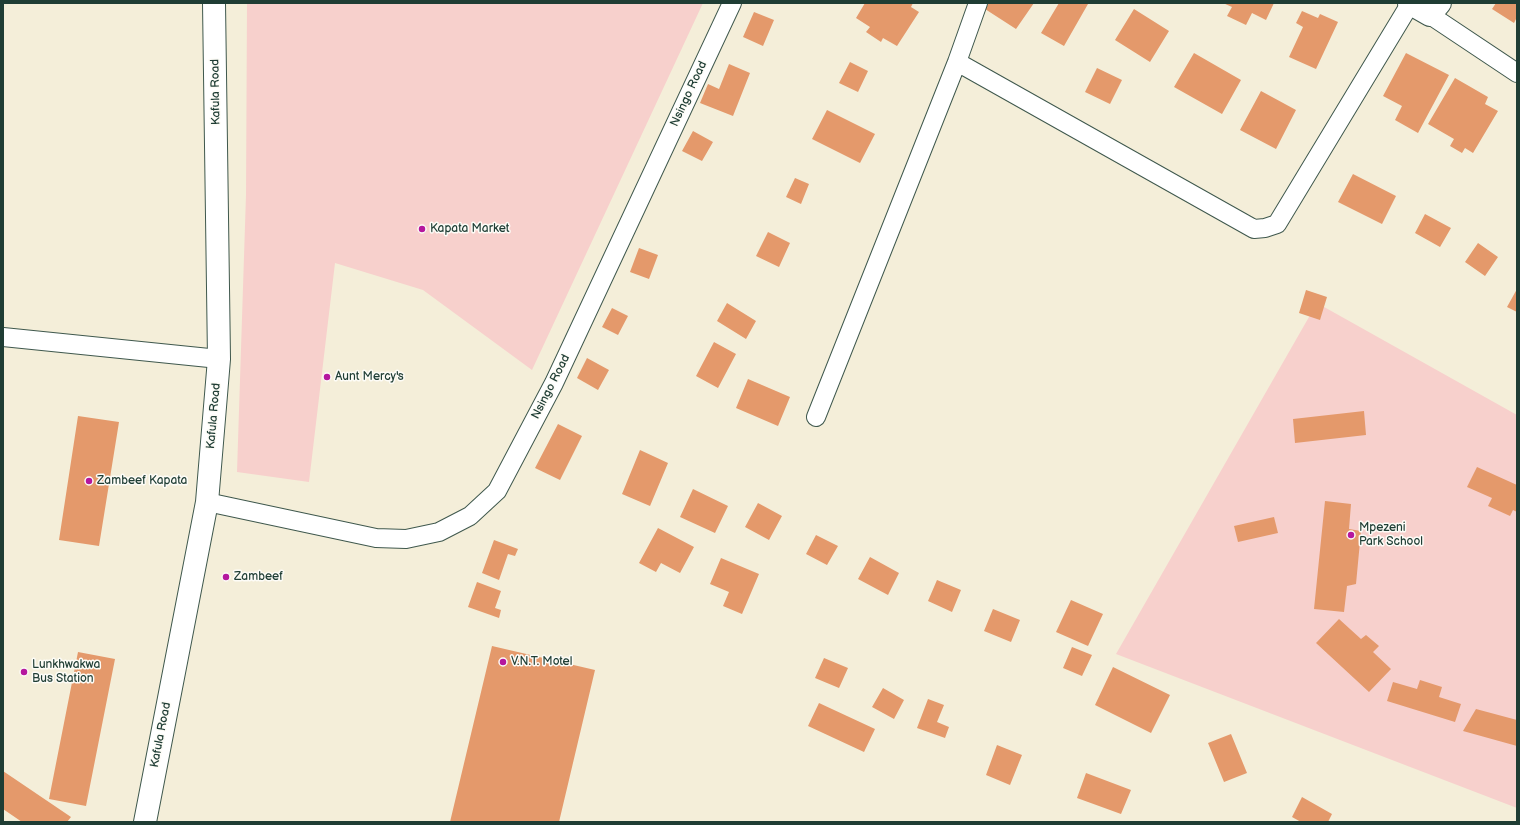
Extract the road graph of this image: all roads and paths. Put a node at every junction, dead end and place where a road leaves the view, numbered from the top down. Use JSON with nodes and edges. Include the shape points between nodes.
{"nodes":[{"id":1,"x":214,"y":3,"type":"edge"},
{"id":2,"x":732,"y":3,"type":"edge"},
{"id":3,"x":978,"y":3,"type":"edge"},
{"id":4,"x":1410,"y":3,"type":"edge"},
{"id":5,"x":1435,"y":9,"type":"edge"},
{"id":6,"x":957,"y":62,"type":"junction"},
{"id":7,"x":1517,"y":73,"type":"edge"},
{"id":8,"x":3,"y":337,"type":"edge"},
{"id":9,"x":219,"y":359,"type":"junction"},
{"id":10,"x":816,"y":417,"type":"dead end"},
{"id":11,"x":207,"y":502,"type":"junction"},
{"id":12,"x":145,"y":822,"type":"edge"}],
"edges":[{"from":1,"to":9,"type":"street","name":"Kafula Road"},
{"from":2,"to":11,"type":"street","name":"Nsingo Road","via":[[554,383],[497,491],[470,516],[439,532],[406,539],[376,538]]},
{"from":3,"to":6,"type":"street"},
{"from":4,"to":5,"type":"street"},
{"from":4,"to":6,"type":"street","via":[[1277,224],[1265,228],[1254,229]]},
{"from":5,"to":7,"type":"street"},
{"from":6,"to":10,"type":"street"},
{"from":8,"to":9,"type":"street"},
{"from":9,"to":11,"type":"street","name":"Kafula Road"},
{"from":11,"to":12,"type":"street","name":"Kafula Road"}]}
